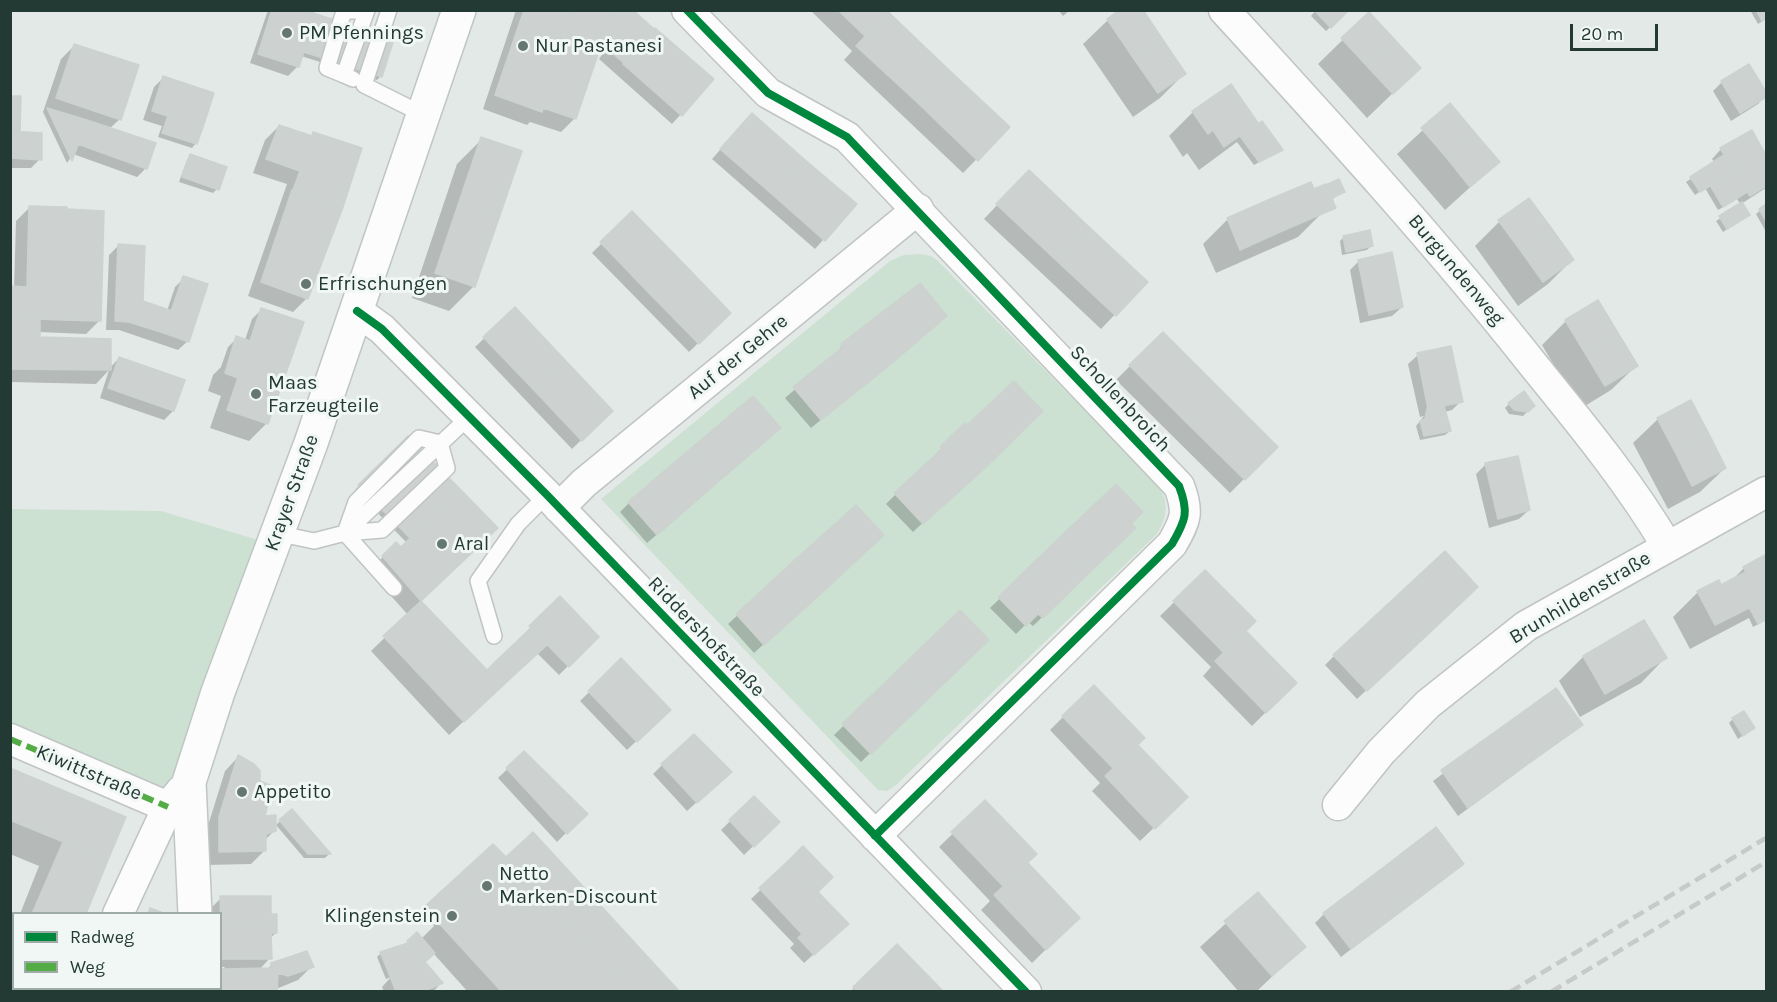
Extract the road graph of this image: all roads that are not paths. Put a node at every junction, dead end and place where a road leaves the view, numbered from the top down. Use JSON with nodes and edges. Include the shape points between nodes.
{"nodes":[{"id":1,"x":389,"y":10,"type":"edge"},
{"id":2,"x":459,"y":10,"type":"edge"},
{"id":3,"x":687,"y":10,"type":"edge"},
{"id":4,"x":366,"y":11,"type":"edge"},
{"id":5,"x":1241,"y":17,"type":"edge"},
{"id":6,"x":364,"y":85,"type":"junction"},
{"id":7,"x":424,"y":115,"type":"junction"},
{"id":8,"x":918,"y":209,"type":"junction"},
{"id":9,"x":357,"y":311,"type":"junction"},
{"id":10,"x":469,"y":417,"type":"junction"},
{"id":11,"x":440,"y":443,"type":"junction"},
{"id":12,"x":1767,"y":492,"type":"edge"},
{"id":13,"x":553,"y":501,"type":"junction"},
{"id":14,"x":276,"y":533,"type":"junction"},
{"id":15,"x":345,"y":533,"type":"junction"},
{"id":16,"x":1667,"y":546,"type":"junction"},
{"id":17,"x":394,"y":588,"type":"dead end"},
{"id":18,"x":494,"y":636,"type":"dead end"},
{"id":19,"x":10,"y":739,"type":"edge"},
{"id":20,"x":178,"y":795,"type":"junction"},
{"id":21,"x":1338,"y":806,"type":"dead end"},
{"id":22,"x":875,"y":836,"type":"junction"},
{"id":23,"x":119,"y":912,"type":"edge"},
{"id":24,"x":195,"y":912,"type":"edge"},
{"id":25,"x":1026,"y":992,"type":"edge"}],
"edges":[{"from":1,"to":6,"type":"lane"},
{"from":2,"to":7,"type":"main road","name":"Krayer Straße"},
{"from":3,"to":8,"type":"street","name":"Schollenbroich","via":[[768,93],[847,137]]},
{"from":4,"to":6,"type":"lane","via":[[344,75]]},
{"from":5,"to":16,"type":"street","name":"Burgundenweg","via":[[1487,304],[1610,461]]},
{"from":6,"to":7,"type":"lane"},
{"from":7,"to":9,"type":"main road","name":"Krayer Straße"},
{"from":8,"to":13,"type":"street","name":"Auf der Gehre","via":[[585,483]]},
{"from":8,"to":22,"type":"street","name":"Schollenbroich","via":[[1179,486],[1187,505],[1172,544]]},
{"from":9,"to":10,"type":"street","name":"Riddershofstraße","via":[[382,329]]},
{"from":9,"to":14,"type":"main road","name":"Krayer Straße"},
{"from":10,"to":11,"type":"lane"},
{"from":10,"to":13,"type":"street","name":"Riddershofstraße"},
{"from":11,"to":15,"type":"lane"},
{"from":11,"to":15,"type":"lane","via":[[447,468],[419,496],[382,530]]},
{"from":12,"to":16,"type":"street","name":"Brunhildenstraße"},
{"from":13,"to":18,"type":"lane","via":[[518,524],[478,581]]},
{"from":13,"to":22,"type":"street","name":"Riddershofstraße"},
{"from":14,"to":15,"type":"lane","via":[[314,541]]},
{"from":14,"to":20,"type":"main road","name":"Krayer Straße"},
{"from":15,"to":17,"type":"lane"},
{"from":16,"to":21,"type":"street","name":"Brunhildenstraße","via":[[1526,626],[1485,657],[1428,704],[1381,752]]},
{"from":19,"to":20,"type":"street","name":"Kiwittstraße"},
{"from":20,"to":23,"type":"street"},
{"from":20,"to":24,"type":"main road","name":"Krayer Straße"},
{"from":22,"to":25,"type":"street","name":"Riddershofstraße"}]}
